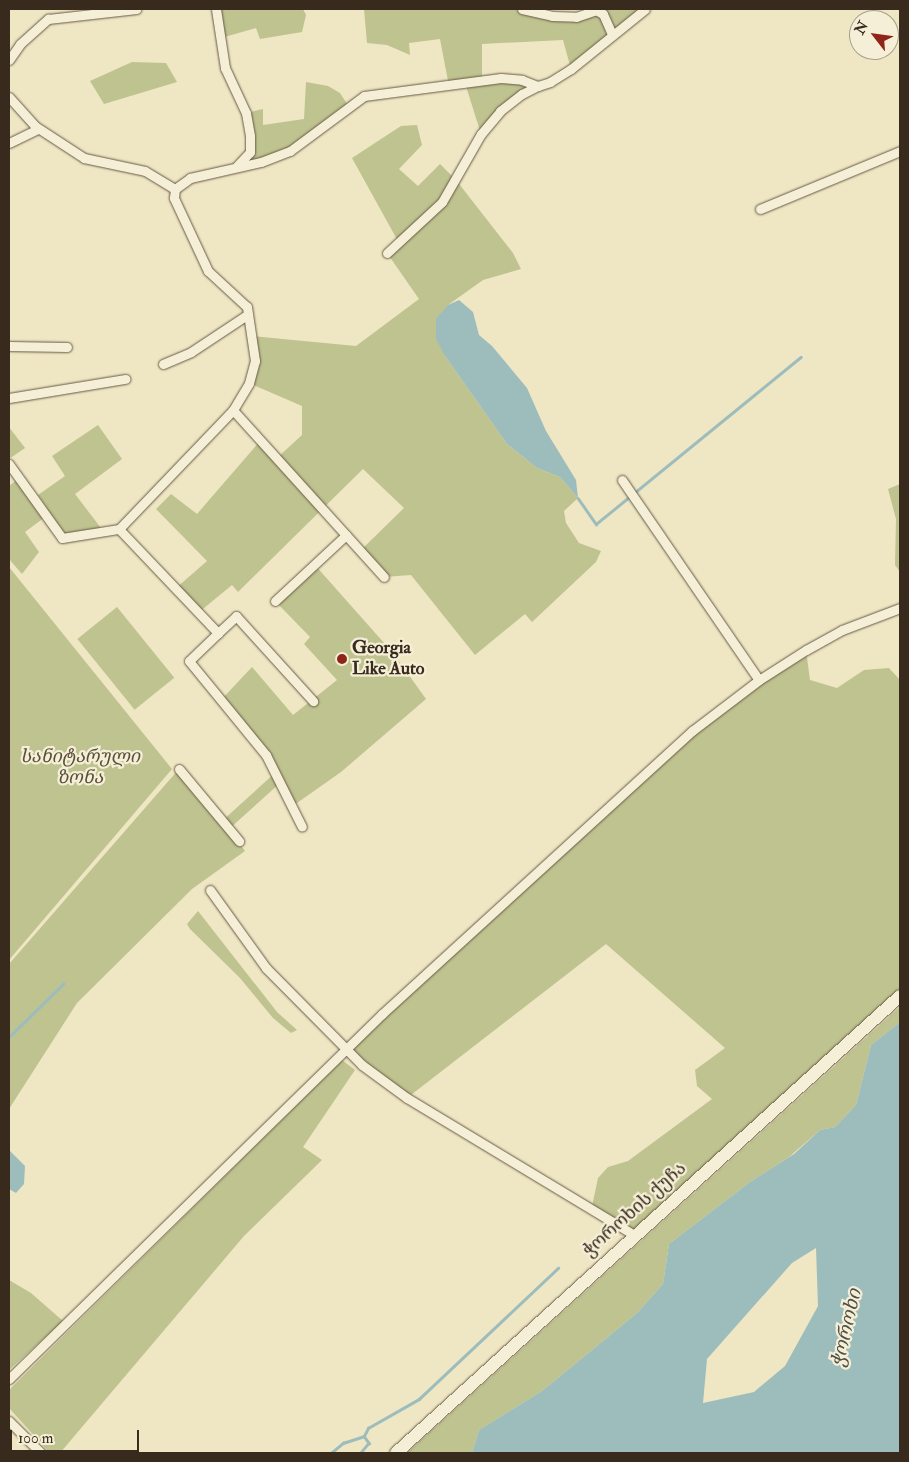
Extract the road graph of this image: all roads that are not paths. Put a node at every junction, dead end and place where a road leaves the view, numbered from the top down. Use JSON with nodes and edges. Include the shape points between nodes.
{"nodes":[{"id":1,"x":136,"y":9,"type":"edge"},
{"id":2,"x":216,"y":9,"type":"edge"},
{"id":3,"x":522,"y":9,"type":"edge"},
{"id":4,"x":645,"y":9,"type":"edge"},
{"id":5,"x":612,"y":34,"type":"junction"},
{"id":6,"x":9,"y":60,"type":"edge"},
{"id":7,"x":538,"y":86,"type":"junction"},
{"id":8,"x":9,"y":98,"type":"edge"},
{"id":9,"x":38,"y":129,"type":"junction"},
{"id":10,"x":9,"y":144,"type":"edge"},
{"id":11,"x":900,"y":152,"type":"edge"},
{"id":12,"x":236,"y":167,"type":"junction"},
{"id":13,"x":175,"y":188,"type":"junction"},
{"id":14,"x":760,"y":210,"type":"dead end"},
{"id":15,"x":387,"y":253,"type":"dead end"},
{"id":16,"x":247,"y":315,"type":"junction"},
{"id":17,"x":9,"y":346,"type":"edge"},
{"id":18,"x":67,"y":347,"type":"dead end"},
{"id":19,"x":163,"y":364,"type":"dead end"},
{"id":20,"x":126,"y":379,"type":"dead end"},
{"id":21,"x":9,"y":398,"type":"edge"},
{"id":22,"x":233,"y":410,"type":"junction"},
{"id":23,"x":9,"y":464,"type":"edge"},
{"id":24,"x":622,"y":480,"type":"dead end"},
{"id":25,"x":119,"y":529,"type":"junction"},
{"id":26,"x":346,"y":535,"type":"junction"},
{"id":27,"x":384,"y":577,"type":"dead end"},
{"id":28,"x":275,"y":601,"type":"dead end"},
{"id":29,"x":900,"y":608,"type":"edge"},
{"id":30,"x":218,"y":633,"type":"junction"},
{"id":31,"x":759,"y":680,"type":"junction"},
{"id":32,"x":313,"y":701,"type":"dead end"},
{"id":33,"x":179,"y":769,"type":"dead end"},
{"id":34,"x":302,"y":827,"type":"dead end"},
{"id":35,"x":239,"y":842,"type":"dead end"},
{"id":36,"x":210,"y":890,"type":"dead end"},
{"id":37,"x":900,"y":996,"type":"edge"},
{"id":38,"x":346,"y":1049,"type":"junction"},
{"id":39,"x":634,"y":1234,"type":"junction"},
{"id":40,"x":9,"y":1379,"type":"edge"},
{"id":41,"x":9,"y":1421,"type":"edge"},
{"id":42,"x":40,"y":1453,"type":"edge"},
{"id":43,"x":396,"y":1453,"type":"edge"}],
"edges":[{"from":1,"to":6,"type":"street","via":[[48,19],[20,44]]},
{"from":2,"to":12,"type":"street","via":[[225,68],[246,113],[250,136],[250,152]]},
{"from":3,"to":5,"type":"street","via":[[552,16],[576,17],[596,10],[603,14]]},
{"from":4,"to":5,"type":"street"},
{"from":5,"to":7,"type":"street","via":[[571,69]]},
{"from":7,"to":12,"type":"street","via":[[501,78],[364,96],[290,151]]},
{"from":7,"to":15,"type":"street","via":[[500,111],[481,134],[442,202]]},
{"from":8,"to":9,"type":"street"},
{"from":9,"to":10,"type":"street"},
{"from":9,"to":13,"type":"street","via":[[84,158],[145,171]]},
{"from":11,"to":14,"type":"street"},
{"from":12,"to":13,"type":"street","via":[[190,178]]},
{"from":13,"to":16,"type":"street","via":[[177,206],[208,271],[220,285],[245,303]]},
{"from":16,"to":19,"type":"street","via":[[191,352]]},
{"from":16,"to":22,"type":"street","via":[[255,360],[249,383]]},
{"from":17,"to":18,"type":"street"},
{"from":20,"to":21,"type":"street"},
{"from":22,"to":25,"type":"street"},
{"from":22,"to":26,"type":"street"},
{"from":23,"to":25,"type":"street","via":[[62,538]]},
{"from":24,"to":31,"type":"street"},
{"from":25,"to":30,"type":"street"},
{"from":26,"to":27,"type":"street"},
{"from":26,"to":28,"type":"street"},
{"from":29,"to":31,"type":"street","via":[[842,630]]},
{"from":30,"to":32,"type":"street","via":[[236,616]]},
{"from":30,"to":34,"type":"street","via":[[190,660],[266,755]]},
{"from":31,"to":38,"type":"street","via":[[692,731]]},
{"from":33,"to":35,"type":"street"},
{"from":36,"to":38,"type":"street","via":[[266,968]]},
{"from":37,"to":39,"type":"street","name":"ჭოროხის ქუჩა"},
{"from":38,"to":39,"type":"street","via":[[407,1098]]},
{"from":38,"to":40,"type":"street"},
{"from":39,"to":43,"type":"street","name":"ჭოროხის ქუჩა"},
{"from":41,"to":42,"type":"street"}]}
